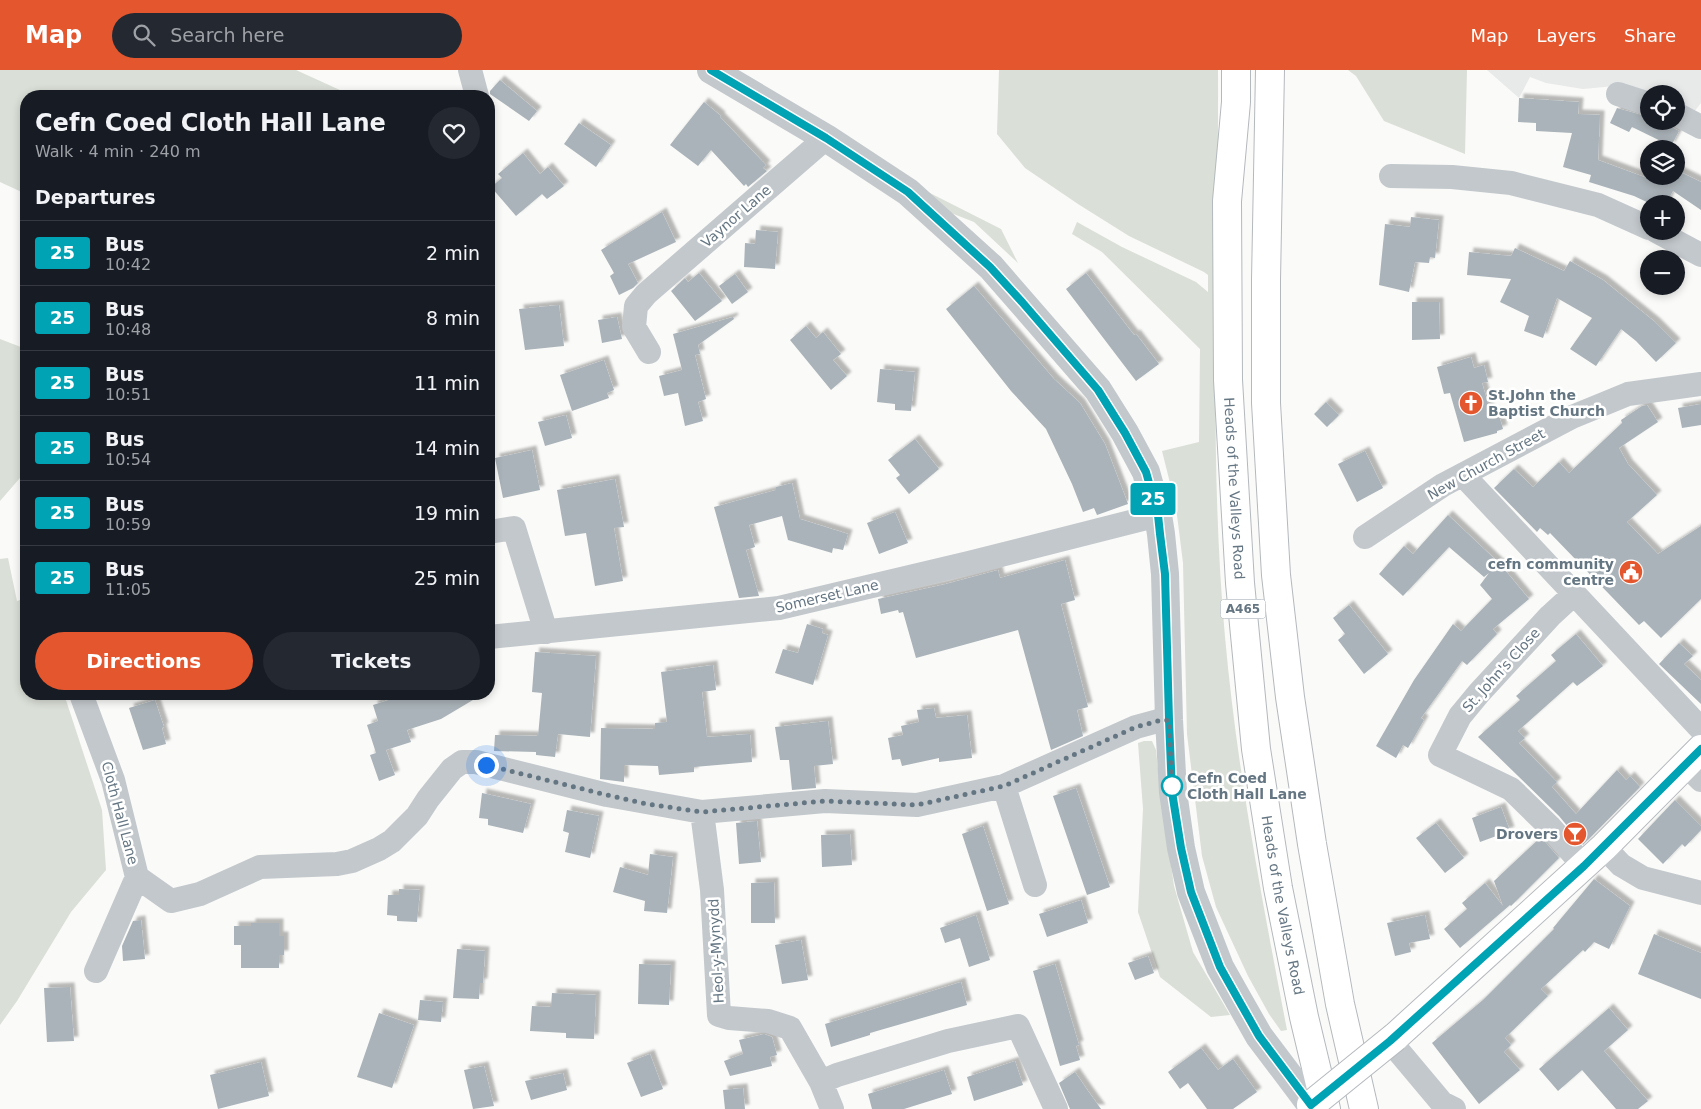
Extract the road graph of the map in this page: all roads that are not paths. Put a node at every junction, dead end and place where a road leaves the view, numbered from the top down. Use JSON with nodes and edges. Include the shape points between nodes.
{"nodes":[{"id":1,"x":470,"y":70,"type":"edge"},
{"id":2,"x":711,"y":70,"type":"edge"},
{"id":3,"x":1236,"y":70,"type":"edge"},
{"id":4,"x":1270,"y":70,"type":"edge"},
{"id":5,"x":475,"y":90,"type":"edge"},
{"id":6,"x":1618,"y":94,"type":"dead end"},
{"id":7,"x":1640,"y":101,"type":"edge"},
{"id":8,"x":1685,"y":119,"type":"edge"},
{"id":9,"x":1701,"y":127,"type":"edge"},
{"id":10,"x":826,"y":138,"type":"junction"},
{"id":11,"x":1391,"y":176,"type":"dead end"},
{"id":12,"x":1640,"y":224,"type":"edge"},
{"id":13,"x":1673,"y":240,"type":"edge"},
{"id":14,"x":1701,"y":255,"type":"edge"},
{"id":15,"x":649,"y":352,"type":"dead end"},
{"id":16,"x":1701,"y":384,"type":"edge"},
{"id":17,"x":1463,"y":476,"type":"junction"},
{"id":18,"x":1158,"y":515,"type":"junction"},
{"id":19,"x":495,"y":531,"type":"edge"},
{"id":20,"x":1365,"y":537,"type":"dead end"},
{"id":21,"x":1574,"y":594,"type":"junction"},
{"id":22,"x":546,"y":632,"type":"junction"},
{"id":23,"x":495,"y":636,"type":"edge"},
{"id":24,"x":83,"y":700,"type":"edge"},
{"id":25,"x":1169,"y":720,"type":"junction"},
{"id":26,"x":1701,"y":729,"type":"edge"},
{"id":27,"x":1696,"y":765,"type":"edge"},
{"id":28,"x":1004,"y":786,"type":"junction"},
{"id":29,"x":702,"y":812,"type":"junction"},
{"id":30,"x":1604,"y":847,"type":"junction"},
{"id":31,"x":1584,"y":866,"type":"junction"},
{"id":32,"x":137,"y":877,"type":"junction"},
{"id":33,"x":1035,"y":885,"type":"dead end"},
{"id":34,"x":1701,"y":894,"type":"edge"},
{"id":35,"x":96,"y":971,"type":"dead end"},
{"id":36,"x":1395,"y":1043,"type":"junction"},
{"id":37,"x":821,"y":1082,"type":"junction"},
{"id":38,"x":1311,"y":1106,"type":"edge"},
{"id":39,"x":832,"y":1109,"type":"edge"},
{"id":40,"x":1056,"y":1109,"type":"edge"},
{"id":41,"x":1364,"y":1109,"type":"edge"},
{"id":42,"x":1454,"y":1109,"type":"edge"}],
"edges":[{"from":1,"to":5,"type":"street"},
{"from":2,"to":10,"type":"street"},
{"from":3,"to":38,"type":"main road","name":"Heads of the Valleys Road","number":"A465","via":[[1228,201],[1228,380],[1241,592],[1256,749],[1278,888],[1304,1017]]},
{"from":4,"to":41,"type":"main road","number":"A465","via":[[1266,393],[1276,575],[1312,844],[1340,1004]]},
{"from":6,"to":7,"type":"street"},
{"from":8,"to":9,"type":"street"},
{"from":10,"to":15,"type":"street","name":"Vaynor Lane","via":[[636,306],[634,327]]},
{"from":10,"to":18,"type":"street","via":[[908,192],[990,267],[1029,310],[1098,390],[1146,472]]},
{"from":11,"to":12,"type":"street","via":[[1452,177],[1511,183],[1598,206]]},
{"from":13,"to":14,"type":"street"},
{"from":16,"to":17,"type":"street","name":"New Church Street","via":[[1628,394],[1572,417]]},
{"from":17,"to":20,"type":"street","name":"New Church Street","via":[[1443,485]]},
{"from":17,"to":21,"type":"street"},
{"from":18,"to":22,"type":"street","name":"Somerset Lane","via":[[779,608]]},
{"from":18,"to":25,"type":"street","via":[[1165,574]]},
{"from":19,"to":22,"type":"street","via":[[514,528]]},
{"from":21,"to":26,"type":"street"},
{"from":21,"to":31,"type":"street","name":"St. John's Close","via":[[1479,693],[1460,716],[1440,755],[1511,789]]},
{"from":22,"to":23,"type":"street","name":"Somerset Lane"},
{"from":24,"to":32,"type":"street","name":"Cloth Hall Lane","via":[[113,780]]},
{"from":25,"to":28,"type":"street","name":"Cloth Hall Lane","via":[[1136,727]]},
{"from":25,"to":38,"type":"street","via":[[1172,792],[1191,892],[1220,967],[1259,1036]]},
{"from":27,"to":30,"type":"main road"},
{"from":28,"to":29,"type":"street","name":"Cloth Hall Lane","via":[[917,805],[825,801]]},
{"from":28,"to":33,"type":"street"},
{"from":29,"to":32,"type":"street","name":"Cloth Hall Lane","via":[[647,804],[476,762],[462,762],[452,769],[417,816],[392,841],[352,861],[260,867],[200,894],[171,901]]},
{"from":29,"to":37,"type":"street","name":"Heol-y-Mynydd","via":[[712,890],[719,1015],[768,1021],[790,1028]]},
{"from":30,"to":31,"type":"main road"},
{"from":30,"to":34,"type":"street","via":[[1621,865],[1643,878]]},
{"from":31,"to":36,"type":"main road"},
{"from":32,"to":35,"type":"street","name":"Cloth Hall Lane"},
{"from":36,"to":38,"type":"main road","bridge":true},
{"from":36,"to":42,"type":"street","via":[[1442,1103]]},
{"from":37,"to":39,"type":"street","name":"Heol-y-Mynydd"},
{"from":37,"to":40,"type":"street","via":[[837,1074],[948,1041],[1018,1026]]}]}
